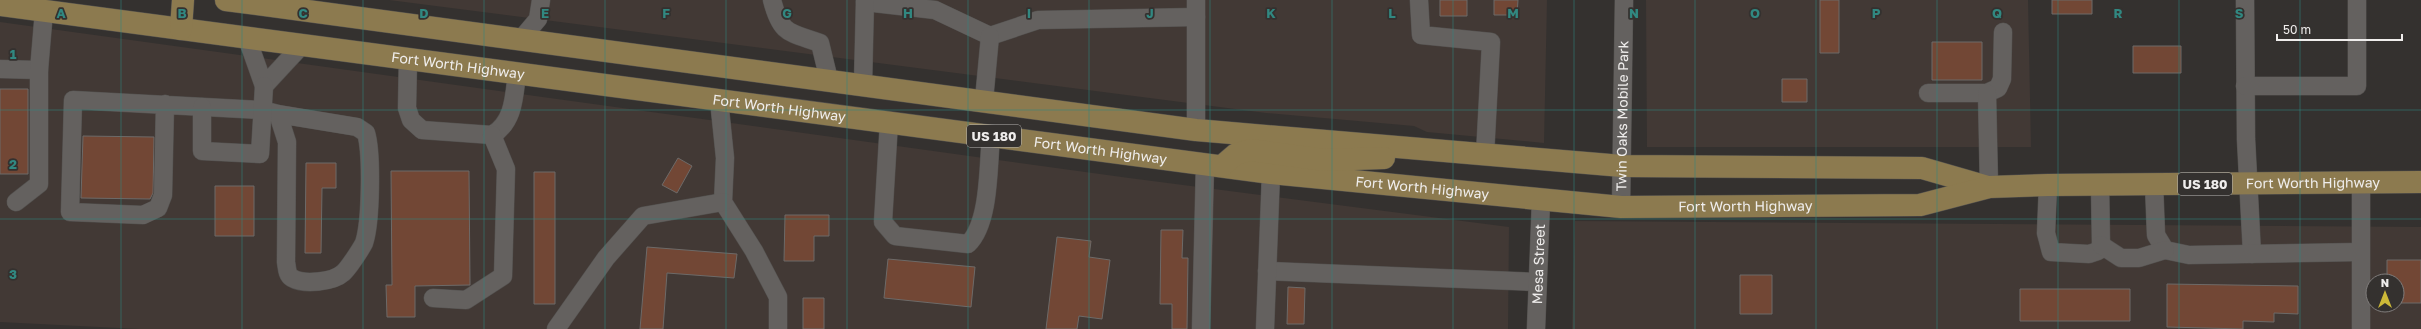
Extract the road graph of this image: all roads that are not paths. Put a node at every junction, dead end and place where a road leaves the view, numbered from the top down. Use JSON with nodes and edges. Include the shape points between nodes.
{"nodes":[{"id":1,"x":183,"y":0,"type":"edge"},
{"id":2,"x":226,"y":0,"type":"edge"},
{"id":3,"x":541,"y":0,"type":"edge"},
{"id":4,"x":772,"y":0,"type":"edge"},
{"id":5,"x":1419,"y":0,"type":"edge"},
{"id":6,"x":1624,"y":0,"type":"edge"},
{"id":7,"x":2245,"y":0,"type":"edge"},
{"id":8,"x":2357,"y":0,"type":"edge"},
{"id":9,"x":248,"y":1,"type":"edge"},
{"id":10,"x":865,"y":1,"type":"edge"},
{"id":11,"x":0,"y":5,"type":"edge"},
{"id":12,"x":306,"y":5,"type":"edge"},
{"id":13,"x":1196,"y":9,"type":"edge"},
{"id":14,"x":44,"y":11,"type":"junction"},
{"id":15,"x":181,"y":29,"type":"junction"},
{"id":16,"x":2003,"y":32,"type":"dead end"},
{"id":17,"x":990,"y":36,"type":"junction"},
{"id":18,"x":247,"y":38,"type":"junction"},
{"id":19,"x":522,"y":38,"type":"junction"},
{"id":20,"x":302,"y":45,"type":"junction"},
{"id":21,"x":408,"y":59,"type":"junction"},
{"id":22,"x":722,"y":68,"type":"junction"},
{"id":23,"x":0,"y":69,"type":"edge"},
{"id":24,"x":40,"y":70,"type":"junction"},
{"id":25,"x":517,"y":73,"type":"junction"},
{"id":26,"x":829,"y":80,"type":"junction"},
{"id":27,"x":863,"y":84,"type":"junction"},
{"id":28,"x":264,"y":86,"type":"junction"},
{"id":29,"x":2245,"y":86,"type":"junction"},
{"id":30,"x":1928,"y":93,"type":"dead end"},
{"id":31,"x":1987,"y":93,"type":"junction"},
{"id":32,"x":719,"y":100,"type":"junction"},
{"id":33,"x":984,"y":100,"type":"junction"},
{"id":34,"x":165,"y":104,"type":"junction"},
{"id":35,"x":202,"y":107,"type":"junction"},
{"id":36,"x":270,"y":112,"type":"junction"},
{"id":37,"x":889,"y":122,"type":"junction"},
{"id":38,"x":1196,"y":130,"type":"junction"},
{"id":39,"x":492,"y":136,"type":"junction"},
{"id":40,"x":992,"y":136,"type":"junction"},
{"id":41,"x":1028,"y":141,"type":"junction"},
{"id":42,"x":1406,"y":148,"type":"junction"},
{"id":43,"x":1485,"y":154,"type":"junction"},
{"id":44,"x":1214,"y":165,"type":"junction"},
{"id":45,"x":1622,"y":166,"type":"junction"},
{"id":46,"x":1271,"y":173,"type":"junction"},
{"id":47,"x":2421,"y":182,"type":"edge"},
{"id":48,"x":2362,"y":183,"type":"junction"},
{"id":49,"x":2100,"y":184,"type":"junction"},
{"id":50,"x":2154,"y":184,"type":"junction"},
{"id":51,"x":2248,"y":184,"type":"junction"},
{"id":52,"x":2048,"y":185,"type":"junction"},
{"id":53,"x":1989,"y":187,"type":"junction"},
{"id":54,"x":1541,"y":200,"type":"junction"},
{"id":55,"x":16,"y":202,"type":"dead end"},
{"id":56,"x":723,"y":202,"type":"junction"},
{"id":57,"x":1621,"y":207,"type":"junction"},
{"id":58,"x":2101,"y":245,"type":"junction"},
{"id":59,"x":2165,"y":250,"type":"junction"},
{"id":60,"x":2360,"y":252,"type":"junction"},
{"id":61,"x":2252,"y":254,"type":"junction"},
{"id":62,"x":1267,"y":271,"type":"junction"},
{"id":63,"x":1536,"y":282,"type":"junction"},
{"id":64,"x":433,"y":298,"type":"dead end"},
{"id":65,"x":556,"y":329,"type":"edge"},
{"id":66,"x":778,"y":329,"type":"edge"},
{"id":67,"x":1201,"y":329,"type":"edge"},
{"id":68,"x":1265,"y":329,"type":"edge"},
{"id":69,"x":1536,"y":329,"type":"edge"},
{"id":70,"x":2361,"y":329,"type":"edge"}],
"edges":[{"from":1,"to":15,"type":"main road"},
{"from":2,"to":9,"type":"main road","name":"Fort Worth Highway","number":"US 180"},
{"from":3,"to":19,"type":"street","via":[[538,18]]},
{"from":4,"to":26,"type":"street","via":[[776,18],[786,31],[820,43]]},
{"from":5,"to":43,"type":"street","via":[[1421,35],[1491,42]]},
{"from":6,"to":45,"type":"street","name":"Twin Oaks Mobile Park"},
{"from":7,"to":29,"type":"street"},
{"from":8,"to":29,"type":"street","via":[[2357,86]]},
{"from":9,"to":12,"type":"main road","name":"Fort Worth Highway","number":"US 180"},
{"from":10,"to":17,"type":"street","via":[[935,10]]},
{"from":10,"to":27,"type":"street"},
{"from":11,"to":14,"type":"main road","name":"Fort Worth Highway","number":"US 180"},
{"from":12,"to":19,"type":"main road","name":"Fort Worth Highway","number":"US 180"},
{"from":13,"to":17,"type":"street","via":[[1038,20]]},
{"from":13,"to":38,"type":"street"},
{"from":14,"to":15,"type":"main road","name":"Fort Worth Highway","number":"US 180"},
{"from":14,"to":24,"type":"street"},
{"from":15,"to":18,"type":"main road","name":"Fort Worth Highway","number":"US 180"},
{"from":16,"to":31,"type":"street","via":[[2002,78],[1998,88]]},
{"from":17,"to":33,"type":"street"},
{"from":18,"to":20,"type":"main road","name":"Fort Worth Highway","number":"US 180"},
{"from":18,"to":28,"type":"street"},
{"from":19,"to":22,"type":"main road","name":"Fort Worth Highway","number":"US 180"},
{"from":19,"to":25,"type":"main road"},
{"from":20,"to":21,"type":"main road","name":"Fort Worth Highway","number":"US 180"},
{"from":20,"to":28,"type":"street"},
{"from":21,"to":25,"type":"main road","name":"Fort Worth Highway","number":"US 180"},
{"from":21,"to":39,"type":"street","via":[[407,108],[411,120],[422,130]]},
{"from":22,"to":26,"type":"main road","name":"Fort Worth Highway","number":"US 180"},
{"from":22,"to":32,"type":"main road"},
{"from":23,"to":24,"type":"street"},
{"from":24,"to":55,"type":"street","via":[[40,184]]},
{"from":25,"to":32,"type":"main road","name":"Fort Worth Highway","number":"US 180"},
{"from":25,"to":39,"type":"street","via":[[508,120],[501,130]]},
{"from":26,"to":27,"type":"main road","name":"Fort Worth Highway","number":"US 180"},
{"from":27,"to":33,"type":"main road","name":"Fort Worth Highway","number":"US 180"},
{"from":28,"to":36,"type":"street"},
{"from":29,"to":51,"type":"street"},
{"from":30,"to":31,"type":"street"},
{"from":31,"to":53,"type":"street"},
{"from":32,"to":37,"type":"main road","name":"Fort Worth Highway","number":"US 180"},
{"from":32,"to":56,"type":"street","via":[[725,158]]},
{"from":33,"to":38,"type":"main road","name":"Fort Worth Highway","number":"US 180"},
{"from":34,"to":34,"type":"street","via":[[73,100],[70,212],[143,214],[158,208],[163,195]]},
{"from":34,"to":35,"type":"street"},
{"from":35,"to":36,"type":"street"},
{"from":35,"to":36,"type":"street","via":[[202,151],[260,154]]},
{"from":36,"to":36,"type":"street","via":[[357,127],[366,133],[369,195],[365,238],[343,273],[334,278],[299,281],[288,273],[287,142]]},
{"from":37,"to":40,"type":"main road","name":"Fort Worth Highway","number":"US 180"},
{"from":37,"to":40,"type":"street","via":[[883,222],[894,236],[957,244],[968,244],[975,237],[982,220]]},
{"from":38,"to":41,"type":"main road","via":[[1188,141],[1175,145],[1047,132]]},
{"from":38,"to":42,"type":"main road","name":"Fort Worth Highway","number":"US 180"},
{"from":39,"to":64,"type":"street","via":[[506,169],[503,276],[466,300]]},
{"from":40,"to":41,"type":"main road","name":"Fort Worth Highway","number":"US 180"},
{"from":41,"to":44,"type":"main road","name":"Fort Worth Highway","number":"US 180"},
{"from":42,"to":43,"type":"main road","name":"Fort Worth Highway","number":"US 180"},
{"from":42,"to":44,"type":"main road","via":[[1389,158],[1324,160],[1250,150]]},
{"from":43,"to":45,"type":"main road","name":"Fort Worth Highway","number":"US 180"},
{"from":44,"to":46,"type":"main road","name":"Fort Worth Highway","number":"US 180"},
{"from":44,"to":67,"type":"street"},
{"from":45,"to":53,"type":"main road","name":"Fort Worth Highway","number":"US 180","via":[[1922,168]]},
{"from":45,"to":57,"type":"street","name":"Twin Oaks Mobile Park"},
{"from":46,"to":54,"type":"main road","name":"Fort Worth Highway","number":"US 180"},
{"from":46,"to":62,"type":"street"},
{"from":47,"to":48,"type":"main road","name":"Fort Worth Highway","number":"US 180"},
{"from":48,"to":51,"type":"main road","name":"Fort Worth Highway","number":"US 180"},
{"from":48,"to":60,"type":"street"},
{"from":49,"to":50,"type":"main road","name":"Fort Worth Highway","number":"US 180"},
{"from":49,"to":52,"type":"main road","name":"Fort Worth Highway","number":"US 180"},
{"from":49,"to":58,"type":"street"},
{"from":50,"to":51,"type":"main road","name":"Fort Worth Highway","number":"US 180"},
{"from":50,"to":59,"type":"street","via":[[2156,235]]},
{"from":51,"to":61,"type":"street"},
{"from":52,"to":53,"type":"main road","name":"Fort Worth Highway","number":"US 180"},
{"from":52,"to":58,"type":"street","via":[[2046,233],[2050,252],[2089,254],[2098,251]]},
{"from":53,"to":57,"type":"main road","name":"Fort Worth Highway","number":"US 180","via":[[1920,205]]},
{"from":54,"to":57,"type":"main road","name":"Fort Worth Highway","number":"US 180"},
{"from":54,"to":63,"type":"street","name":"Mesa Street"},
{"from":56,"to":65,"type":"street","via":[[643,216],[606,258]]},
{"from":56,"to":66,"type":"street","via":[[730,217],[754,251],[778,298]]},
{"from":58,"to":59,"type":"street","via":[[2121,258],[2139,258]]},
{"from":59,"to":61,"type":"street","via":[[2189,255]]},
{"from":60,"to":61,"type":"street"},
{"from":60,"to":70,"type":"street"},
{"from":62,"to":63,"type":"street"},
{"from":62,"to":68,"type":"street"},
{"from":63,"to":69,"type":"street","name":"Mesa Street"}]}
